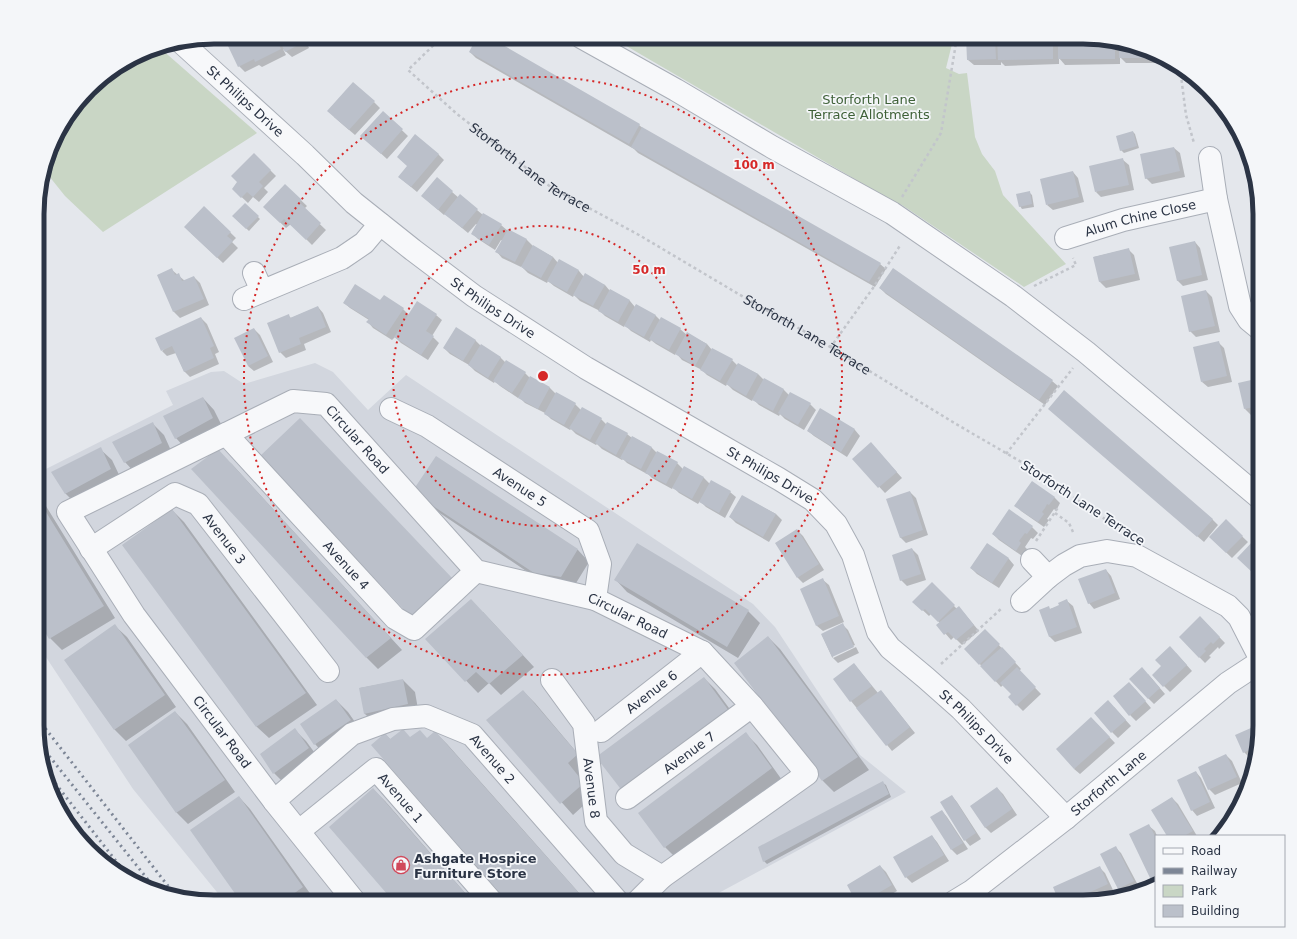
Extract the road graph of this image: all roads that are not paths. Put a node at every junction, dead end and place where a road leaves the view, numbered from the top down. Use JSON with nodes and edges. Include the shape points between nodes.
{"nodes":[{"id":1,"x":594,"y":44,"type":"edge"},
{"id":2,"x":185,"y":46,"type":"edge"},
{"id":3,"x":1210,"y":158,"type":"road end"},
{"id":4,"x":1216,"y":199,"type":"junction"},
{"id":5,"x":380,"y":224,"type":"junction"},
{"id":6,"x":1066,"y":238,"type":"road end"},
{"id":7,"x":253,"y":288,"type":"dead end"},
{"id":8,"x":1253,"y":324,"type":"edge"},
{"id":9,"x":391,"y":409,"type":"dead end"},
{"id":10,"x":226,"y":434,"type":"junction"},
{"id":11,"x":1253,"y":492,"type":"edge"},
{"id":12,"x":91,"y":548,"type":"junction"},
{"id":13,"x":1032,"y":560,"type":"road end"},
{"id":14,"x":476,"y":571,"type":"junction"},
{"id":15,"x":1048,"y":577,"type":"junction"},
{"id":16,"x":595,"y":599,"type":"junction"},
{"id":17,"x":1022,"y":601,"type":"road end"},
{"id":18,"x":1253,"y":645,"type":"edge"},
{"id":19,"x":702,"y":652,"type":"junction"},
{"id":20,"x":1253,"y":667,"type":"edge"},
{"id":21,"x":328,"y":672,"type":"dead end"},
{"id":22,"x":552,"y":680,"type":"dead end"},
{"id":23,"x":752,"y":706,"type":"junction"},
{"id":24,"x":601,"y":731,"type":"dead end"},
{"id":25,"x":627,"y":798,"type":"dead end"},
{"id":26,"x":274,"y":801,"type":"junction"},
{"id":27,"x":1066,"y":818,"type":"junction"},
{"id":28,"x":299,"y":831,"type":"junction"},
{"id":29,"x":662,"y":877,"type":"junction"},
{"id":30,"x":349,"y":895,"type":"edge"},
{"id":31,"x":486,"y":895,"type":"edge"},
{"id":32,"x":612,"y":895,"type":"edge"},
{"id":33,"x":644,"y":895,"type":"edge"},
{"id":34,"x":965,"y":895,"type":"edge"}],
"edges":[{"from":1,"to":11,"type":"street","via":[[892,213],[1014,296],[1086,352]]},
{"from":2,"to":5,"type":"street","name":"St Philips Drive","via":[[354,203]]},
{"from":3,"to":4,"type":"street"},
{"from":4,"to":6,"type":"street","name":"Alum Chine Close","via":[[1123,220]]},
{"from":4,"to":8,"type":"street","via":[[1240,306]]},
{"from":5,"to":7,"type":"street","via":[[364,243],[342,258]]},
{"from":5,"to":27,"type":"street","name":"St Philips Drive","via":[[474,296],[586,368],[813,500],[836,524],[853,555],[878,632],[890,648],[961,709]]},
{"from":9,"to":16,"type":"street","name":"Avenue 5","via":[[427,426],[588,531],[600,564]]},
{"from":10,"to":12,"type":"street","name":"Circular Road","via":[[68,512]]},
{"from":10,"to":14,"type":"street","name":"Circular Road","via":[[293,401],[326,404]]},
{"from":10,"to":14,"type":"street","name":"Avenue 4","via":[[395,618],[414,629]]},
{"from":12,"to":21,"type":"street","name":"Avenue 3","via":[[175,494],[198,504]]},
{"from":12,"to":26,"type":"street","name":"Circular Road","via":[[134,615]]},
{"from":13,"to":15,"type":"street"},
{"from":14,"to":16,"type":"street","name":"Circular Road"},
{"from":15,"to":17,"type":"street"},
{"from":15,"to":18,"type":"street","via":[[1080,556],[1107,551],[1137,556],[1228,606],[1238,617]]},
{"from":16,"to":19,"type":"street","name":"Circular Road"},
{"from":19,"to":23,"type":"street","name":"Circular Road"},
{"from":19,"to":24,"type":"street","name":"Avenue 6"},
{"from":20,"to":27,"type":"street","name":"Storforth Lane","via":[[1228,683]]},
{"from":22,"to":29,"type":"street","name":"Avenue 8","via":[[584,724],[596,821],[624,854]]},
{"from":23,"to":25,"type":"street","name":"Avenue 7"},
{"from":23,"to":29,"type":"street","name":"Circular Road","via":[[806,774]]},
{"from":26,"to":28,"type":"street","name":"Circular Road"},
{"from":26,"to":32,"type":"street","name":"Avenue 2","via":[[352,734],[393,719],[426,716],[472,735]]},
{"from":27,"to":34,"type":"street","name":"Storforth Lane"},
{"from":28,"to":30,"type":"street","name":"Circular Road"},
{"from":28,"to":31,"type":"street","name":"Avenue 1","via":[[376,769]]},
{"from":29,"to":33,"type":"street","name":"Circular Road"}]}
